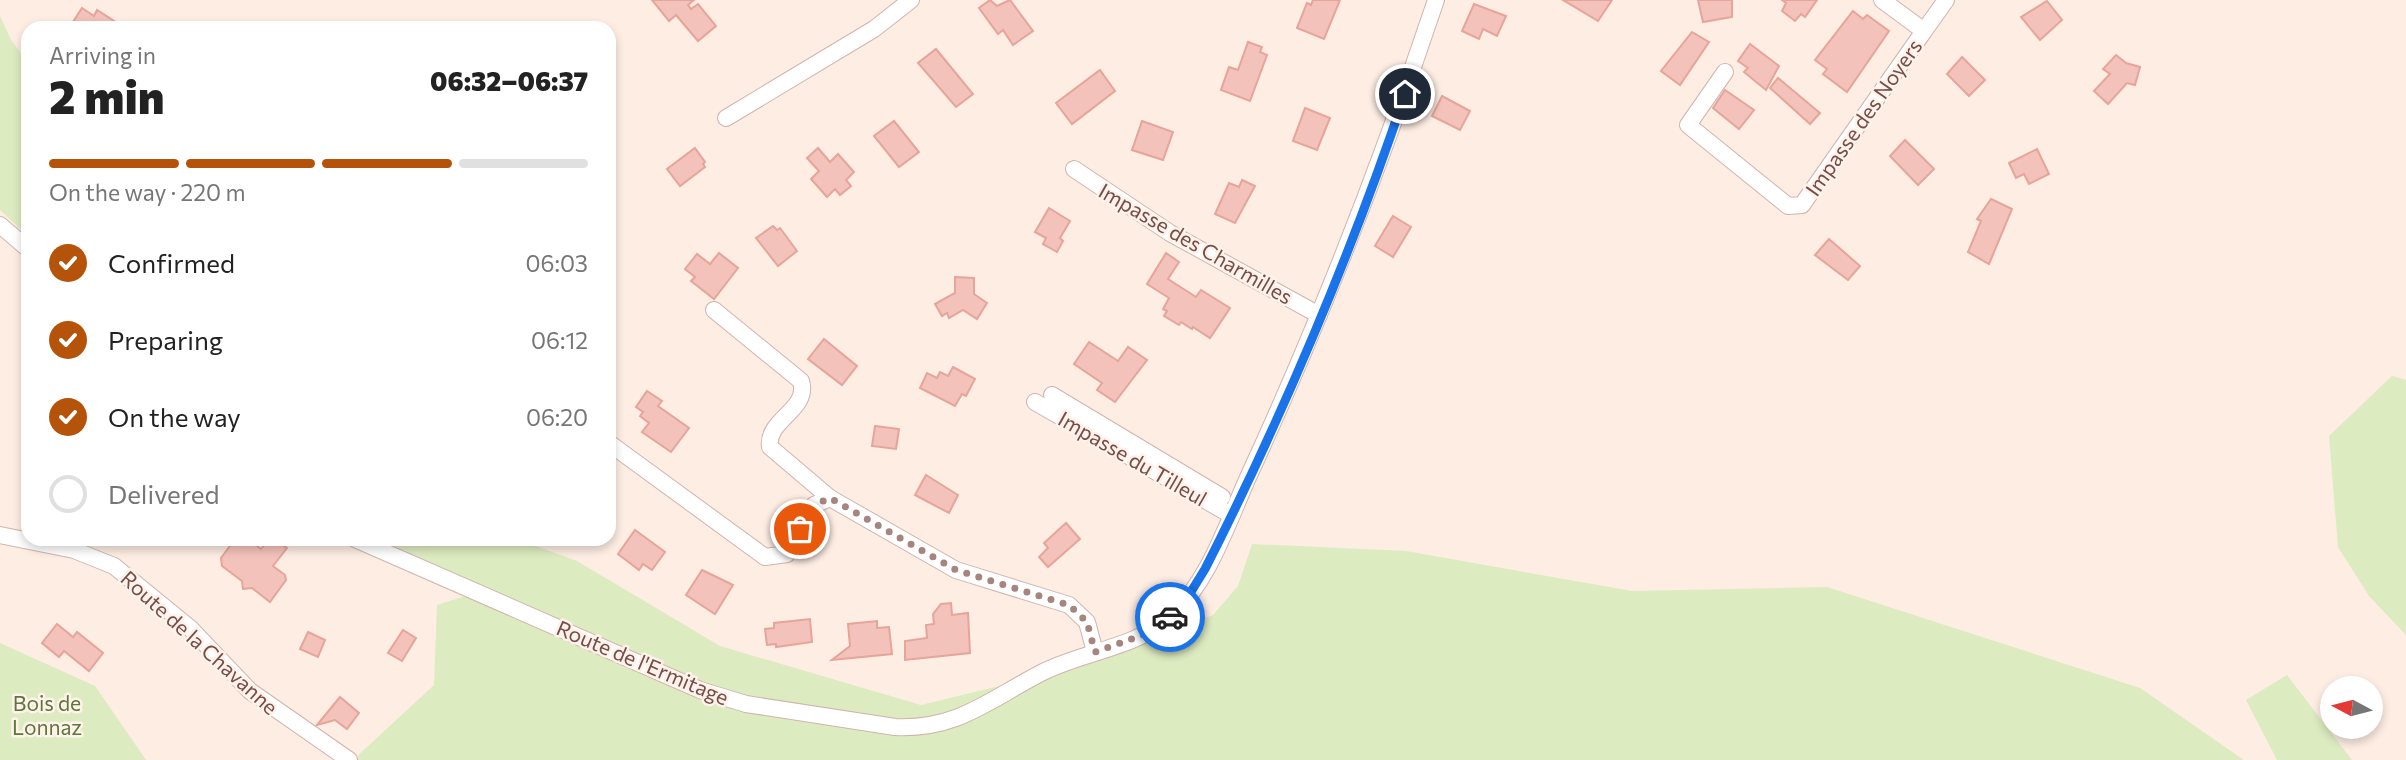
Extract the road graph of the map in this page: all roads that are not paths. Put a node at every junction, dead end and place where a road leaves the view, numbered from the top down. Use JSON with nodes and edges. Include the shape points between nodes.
{"nodes":[{"id":1,"x":912,"y":0,"type":"edge"},
{"id":2,"x":1436,"y":0,"type":"edge"},
{"id":3,"x":1882,"y":0,"type":"edge"},
{"id":4,"x":1946,"y":0,"type":"edge"},
{"id":5,"x":1924,"y":31,"type":"junction"},
{"id":6,"x":1725,"y":72,"type":"dead end"},
{"id":7,"x":726,"y":118,"type":"dead end"},
{"id":8,"x":1074,"y":170,"type":"dead end"},
{"id":9,"x":0,"y":225,"type":"edge"},
{"id":10,"x":21,"y":243,"type":"edge"},
{"id":11,"x":715,"y":310,"type":"dead end"},
{"id":12,"x":1319,"y":315,"type":"junction"},
{"id":13,"x":1052,"y":396,"type":"dead end"},
{"id":14,"x":1035,"y":401,"type":"dead end"},
{"id":15,"x":616,"y":448,"type":"edge"},
{"id":16,"x":830,"y":498,"type":"junction"},
{"id":17,"x":1233,"y":510,"type":"junction"},
{"id":18,"x":0,"y":534,"type":"edge"},
{"id":19,"x":21,"y":539,"type":"edge"},
{"id":20,"x":53,"y":546,"type":"edge"},
{"id":21,"x":371,"y":546,"type":"edge"},
{"id":22,"x":1095,"y":652,"type":"junction"},
{"id":23,"x":349,"y":760,"type":"edge"}],
"edges":[{"from":1,"to":7,"type":"street","via":[[874,29]]},
{"from":2,"to":12,"type":"street","name":"Route de l'Ermitage","via":[[1385,149]]},
{"from":3,"to":5,"type":"street"},
{"from":4,"to":5,"type":"street"},
{"from":5,"to":6,"type":"street","name":"Impasse des Noyers","via":[[1802,205],[1795,208],[1688,125]]},
{"from":8,"to":12,"type":"street","name":"Impasse des Charmilles","via":[[1170,233]]},
{"from":9,"to":10,"type":"street"},
{"from":11,"to":16,"type":"street","via":[[801,381],[800,400],[770,436],[769,447]]},
{"from":12,"to":17,"type":"street","name":"Route de l'Ermitage"},
{"from":13,"to":17,"type":"street"},
{"from":14,"to":17,"type":"street","name":"Impasse du Tilleul"},
{"from":15,"to":16,"type":"street","via":[[765,557],[787,554],[814,505]]},
{"from":16,"to":22,"type":"street","via":[[956,570],[1069,605],[1087,622]]},
{"from":17,"to":22,"type":"street","name":"Route de l'Ermitage","via":[[1196,584],[1173,614],[1143,635]]},
{"from":18,"to":19,"type":"street","name":"Route de la Chavanne"},
{"from":20,"to":23,"type":"street","name":"Route de la Chavanne","via":[[88,554],[120,570],[191,629],[250,691]]},
{"from":21,"to":22,"type":"street","name":"Route de l'Ermitage","via":[[700,690],[746,704],[877,725],[914,728],[950,722],[1052,667]]}]}
